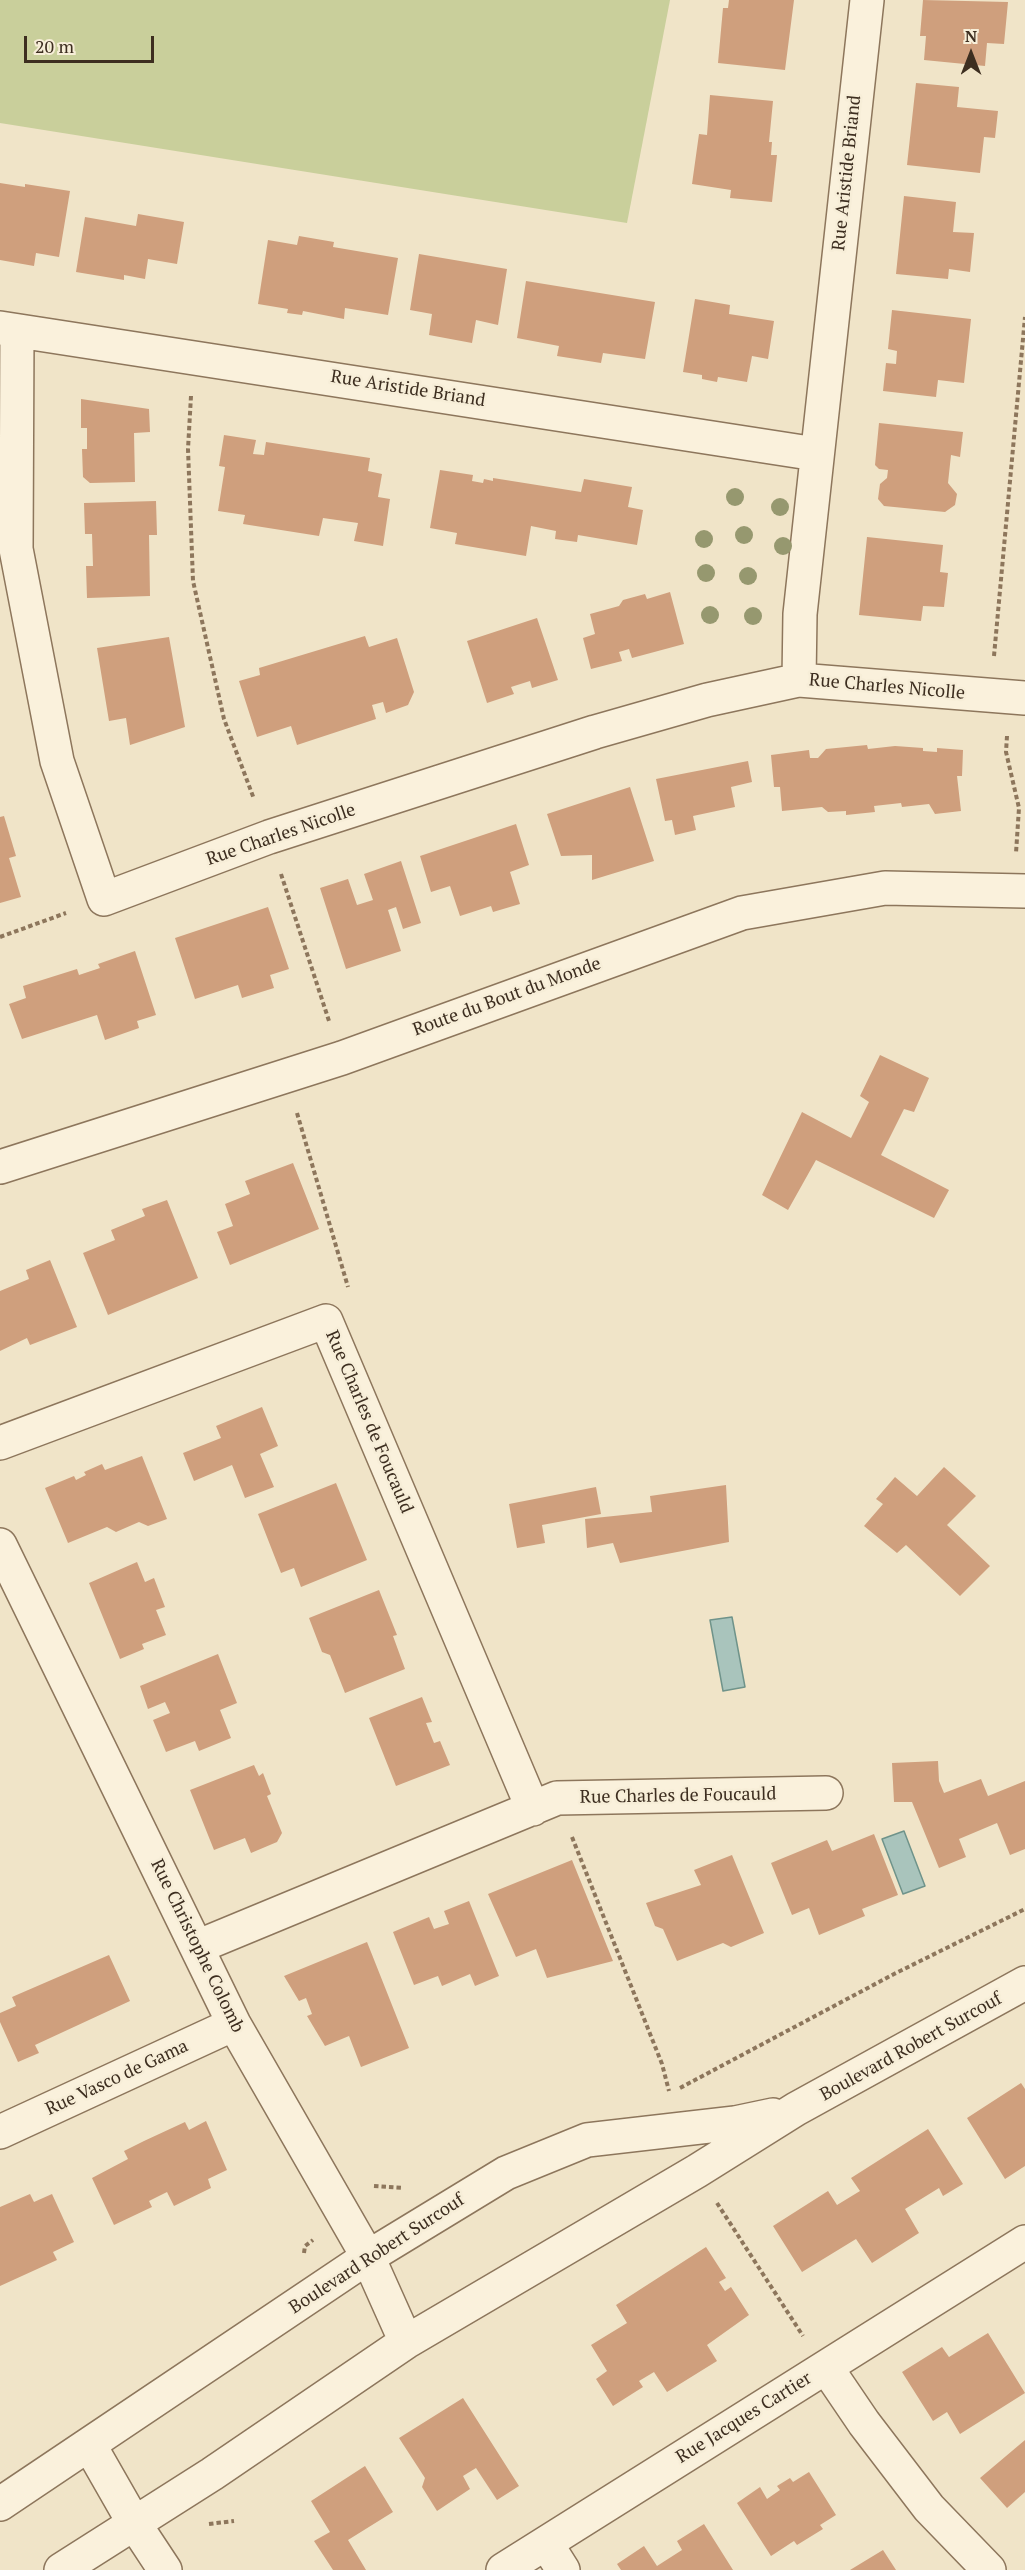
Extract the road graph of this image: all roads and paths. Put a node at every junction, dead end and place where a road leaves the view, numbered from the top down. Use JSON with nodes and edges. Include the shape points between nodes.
{"nodes":[{"id":1,"x":867,"y":0,"type":"edge"},
{"id":2,"x":1025,"y":317,"type":"edge"},
{"id":3,"x":9,"y":330,"type":"edge"},
{"id":4,"x":816,"y":454,"type":"junction"},
{"id":5,"x":799,"y":680,"type":"junction"},
{"id":6,"x":1008,"y":697,"type":"edge"},
{"id":7,"x":1019,"y":891,"type":"edge"},
{"id":8,"x":104,"y":899,"type":"junction"},
{"id":9,"x":0,"y":937,"type":"edge"},
{"id":10,"x":0,"y":1167,"type":"edge"},
{"id":11,"x":0,"y":1443,"type":"edge"},
{"id":12,"x":2,"y":1554,"type":"edge"},
{"id":13,"x":826,"y":1793,"type":"dead end"},
{"id":14,"x":533,"y":1809,"type":"junction"},
{"id":15,"x":1025,"y":1910,"type":"edge"},
{"id":16,"x":197,"y":1947,"type":"junction"},
{"id":17,"x":1025,"y":1983,"type":"edge"},
{"id":18,"x":234,"y":2024,"type":"junction"},
{"id":19,"x":658,"y":2096,"type":"dead end"},
{"id":20,"x":796,"y":2109,"type":"junction"},
{"id":21,"x":0,"y":2132,"type":"edge"},
{"id":22,"x":1025,"y":2242,"type":"edge"},
{"id":23,"x":368,"y":2257,"type":"junction"},
{"id":24,"x":406,"y":2342,"type":"junction"},
{"id":25,"x":826,"y":2367,"type":"junction"},
{"id":26,"x":90,"y":2446,"type":"junction"},
{"id":27,"x":0,"y":2504,"type":"edge"},
{"id":28,"x":234,"y":2522,"type":"dead end"},
{"id":29,"x":134,"y":2523,"type":"junction"},
{"id":30,"x":199,"y":2523,"type":"dead end"},
{"id":31,"x":555,"y":2557,"type":"edge"},
{"id":32,"x":61,"y":2570,"type":"edge"},
{"id":33,"x":165,"y":2570,"type":"edge"},
{"id":34,"x":503,"y":2570,"type":"edge"},
{"id":35,"x":988,"y":2570,"type":"edge"}],
"edges":[{"from":1,"to":4,"type":"street","name":"Rue Aristide Briand"},
{"from":2,"to":6,"type":"path"},
{"from":3,"to":4,"type":"street","name":"Rue Aristide Briand"},
{"from":3,"to":8,"type":"street","via":[[16,549],[57,761]]},
{"from":4,"to":5,"type":"street","name":"Rue Aristide Briand","via":[[800,614]]},
{"from":5,"to":6,"type":"street","name":"Rue Charles Nicolle"},
{"from":5,"to":8,"type":"street","name":"Rue Charles Nicolle","via":[[707,700],[596,732],[269,837]]},
{"from":6,"to":7,"type":"path","via":[[1006,752],[1019,808]]},
{"from":7,"to":10,"type":"street","name":"Route du Bout du Monde","via":[[885,888],[742,913],[342,1058]]},
{"from":8,"to":9,"type":"path"},
{"from":11,"to":14,"type":"street","name":"Rue Charles de Foucauld","via":[[326,1321]]},
{"from":12,"to":16,"type":"street","name":"Rue Christophe Colomb"},
{"from":13,"to":14,"type":"street","name":"Rue Charles de Foucauld","via":[[557,1798]]},
{"from":14,"to":16,"type":"street","name":"Rue Charles de Foucauld"},
{"from":15,"to":19,"type":"path"},
{"from":16,"to":18,"type":"street","name":"Rue Christophe Colomb"},
{"from":17,"to":20,"type":"street","name":"Boulevard Robert Surcouf"},
{"from":18,"to":21,"type":"street","name":"Rue Vasco de Gama"},
{"from":18,"to":23,"type":"street","name":"Rue Christophe Colomb"},
{"from":20,"to":23,"type":"street","name":"Boulevard Robert Surcouf","via":[[735,2123],[587,2140],[506,2173]]},
{"from":20,"to":24,"type":"street","name":"Boulevard Robert Surcouf"},
{"from":22,"to":25,"type":"street"},
{"from":23,"to":24,"type":"street","name":"Rue Christophe Colomb"},
{"from":23,"to":26,"type":"street","name":"Boulevard Robert Surcouf"},
{"from":24,"to":29,"type":"street","name":"Boulevard Robert Surcouf"},
{"from":25,"to":31,"type":"street","name":"Rue Jacques Cartier"},
{"from":25,"to":35,"type":"street","name":"Rue Jacques Cartier","via":[[929,2508]]},
{"from":26,"to":27,"type":"street","name":"Boulevard Robert Surcouf"},
{"from":26,"to":29,"type":"street"},
{"from":28,"to":30,"type":"path"},
{"from":29,"to":32,"type":"street","name":"Boulevard Robert Surcouf"},
{"from":29,"to":33,"type":"street"},
{"from":31,"to":34,"type":"street","name":"Rue Jacques Cartier"}]}
